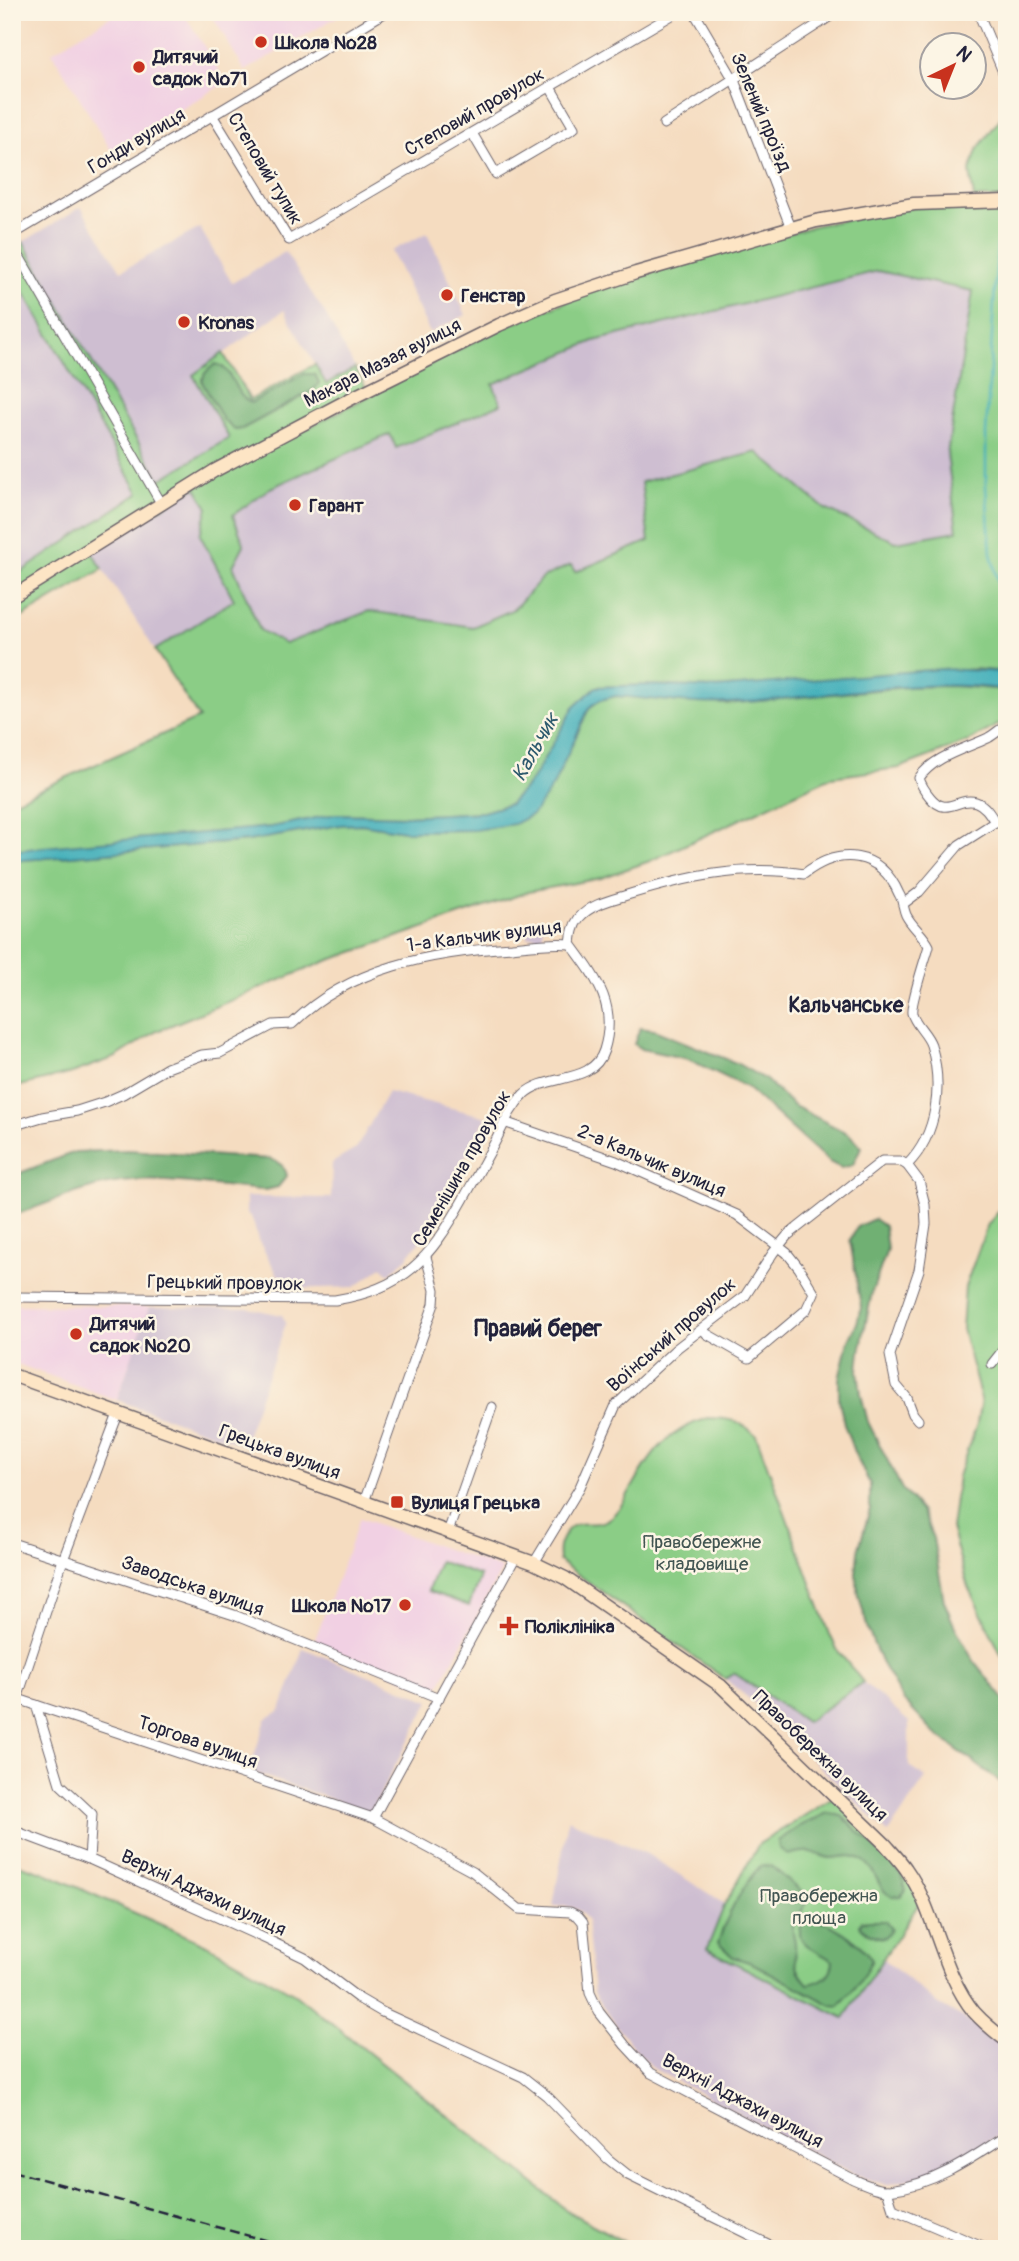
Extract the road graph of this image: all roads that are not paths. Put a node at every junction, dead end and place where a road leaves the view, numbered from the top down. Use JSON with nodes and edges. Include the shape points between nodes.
{"nodes":[{"id":1,"x":386,"y":12,"type":"edge"},
{"id":2,"x":677,"y":12,"type":"edge"},
{"id":3,"x":694,"y":12,"type":"edge"},
{"id":4,"x":836,"y":12,"type":"edge"},
{"id":5,"x":978,"y":12,"type":"edge"},
{"id":6,"x":1003,"y":72,"type":"dead end"},
{"id":7,"x":734,"y":80,"type":"junction"},
{"id":8,"x":550,"y":87,"type":"junction"},
{"id":9,"x":212,"y":115,"type":"junction"},
{"id":10,"x":664,"y":124,"type":"dead end"},
{"id":11,"x":472,"y":133,"type":"junction"},
{"id":12,"x":1007,"y":201,"type":"edge"},
{"id":13,"x":791,"y":228,"type":"junction"},
{"id":14,"x":12,"y":234,"type":"edge"},
{"id":15,"x":289,"y":240,"type":"joint"},
{"id":16,"x":12,"y":244,"type":"edge"},
{"id":17,"x":161,"y":503,"type":"junction"},
{"id":18,"x":12,"y":597,"type":"edge"},
{"id":19,"x":1007,"y":725,"type":"edge"},
{"id":20,"x":1007,"y":820,"type":"edge"},
{"id":21,"x":995,"y":822,"type":"junction"},
{"id":22,"x":903,"y":904,"type":"junction"},
{"id":23,"x":571,"y":944,"type":"junction"},
{"id":24,"x":504,"y":1122,"type":"junction"},
{"id":25,"x":12,"y":1126,"type":"edge"},
{"id":26,"x":907,"y":1165,"type":"junction"},
{"id":27,"x":778,"y":1245,"type":"junction"},
{"id":28,"x":426,"y":1257,"type":"junction"},
{"id":29,"x":12,"y":1297,"type":"edge"},
{"id":30,"x":703,"y":1329,"type":"junction"},
{"id":31,"x":1007,"y":1345,"type":"edge"},
{"id":32,"x":992,"y":1364,"type":"dead end"},
{"id":33,"x":12,"y":1376,"type":"edge"},
{"id":34,"x":492,"y":1407,"type":"dead end"},
{"id":35,"x":118,"y":1413,"type":"junction"},
{"id":36,"x":918,"y":1420,"type":"dead end"},
{"id":37,"x":364,"y":1502,"type":"junction"},
{"id":38,"x":448,"y":1531,"type":"junction"},
{"id":39,"x":12,"y":1543,"type":"edge"},
{"id":40,"x":516,"y":1556,"type":"junction"},
{"id":41,"x":63,"y":1560,"type":"junction"},
{"id":42,"x":534,"y":1563,"type":"junction"},
{"id":43,"x":15,"y":1698,"type":"edge"},
{"id":44,"x":439,"y":1698,"type":"junction"},
{"id":45,"x":36,"y":1705,"type":"junction"},
{"id":46,"x":373,"y":1818,"type":"junction"},
{"id":47,"x":12,"y":1830,"type":"edge"},
{"id":48,"x":89,"y":1859,"type":"junction"},
{"id":49,"x":1007,"y":2041,"type":"edge"},
{"id":50,"x":1007,"y":2135,"type":"edge"},
{"id":51,"x":887,"y":2190,"type":"junction"},
{"id":52,"x":778,"y":2249,"type":"edge"},
{"id":53,"x":987,"y":2249,"type":"edge"}],
"edges":[{"from":1,"to":9,"type":"street","name":"Гонди вулиця"},
{"from":2,"to":8,"type":"street","name":"Степовий провулок"},
{"from":3,"to":7,"type":"street","name":"Зелений проїзд"},
{"from":4,"to":7,"type":"street"},
{"from":5,"to":6,"type":"street"},
{"from":7,"to":10,"type":"street"},
{"from":7,"to":13,"type":"street","name":"Зелений проїзд"},
{"from":8,"to":11,"type":"street","name":"Степовий провулок"},
{"from":8,"to":11,"type":"street","via":[[574,128],[496,174]]},
{"from":9,"to":14,"type":"street","name":"Гонди вулиця"},
{"from":9,"to":15,"type":"street","name":"Степовий тупик"},
{"from":11,"to":15,"type":"street","name":"Степовий провулок"},
{"from":12,"to":13,"type":"street","name":"Макара Мазая вулиця","via":[[914,204]]},
{"from":13,"to":17,"type":"street","name":"Макара Мазая вулиця","via":[[555,300],[356,396]]},
{"from":16,"to":17,"type":"street"},
{"from":17,"to":18,"type":"street","name":"Макара Мазая вулиця"},
{"from":19,"to":21,"type":"street","via":[[933,764],[919,778],[939,805],[976,802]]},
{"from":20,"to":21,"type":"street"},
{"from":21,"to":22,"type":"street","via":[[959,845]]},
{"from":22,"to":23,"type":"street","name":"1-а Кальчик вулиця","via":[[888,877],[873,863],[860,857],[837,857],[804,874],[769,870],[701,875],[609,901],[588,910],[576,923]]},
{"from":22,"to":26,"type":"street","via":[[929,946],[911,1008],[931,1043],[939,1087],[934,1116],[918,1153]]},
{"from":23,"to":24,"type":"street","name":"Семенішина провулок","via":[[600,983],[608,1024],[604,1051],[589,1070],[527,1091]]},
{"from":23,"to":25,"type":"street","name":"1-а Кальчик вулиця","via":[[452,953],[394,965],[320,999],[292,1024],[273,1025],[220,1053],[167,1068],[105,1102]]},
{"from":24,"to":27,"type":"street","name":"2-а Кальчик вулиця","via":[[677,1187],[737,1214]]},
{"from":24,"to":28,"type":"street","name":"Семенішина провулок","via":[[450,1223]]},
{"from":26,"to":27,"type":"street","via":[[895,1161],[876,1164]]},
{"from":26,"to":36,"type":"street","via":[[919,1181],[926,1224],[919,1270],[890,1355],[896,1385]]},
{"from":27,"to":30,"type":"street","name":"Воїнський провулок","via":[[745,1296]]},
{"from":27,"to":30,"type":"street","name":"2-а Кальчик вулиця","via":[[814,1293],[806,1310],[749,1358]]},
{"from":28,"to":29,"type":"street","name":"Грецький провулок","via":[[375,1291],[335,1300]]},
{"from":28,"to":37,"type":"street","name":"Семенішина провулок","via":[[434,1304]]},
{"from":30,"to":42,"type":"street","name":"Воїнський провулок","via":[[616,1405],[580,1487]]},
{"from":31,"to":32,"type":"street"},
{"from":33,"to":35,"type":"street","name":"Грецька вулиця"},
{"from":34,"to":38,"type":"street"},
{"from":35,"to":37,"type":"street","name":"Грецька вулиця"},
{"from":35,"to":41,"type":"street"},
{"from":37,"to":38,"type":"street","name":"Грецька вулиця"},
{"from":38,"to":40,"type":"street","name":"Грецька вулиця"},
{"from":39,"to":41,"type":"street","name":"Заводська вулиця"},
{"from":40,"to":42,"type":"street","name":"Грецька вулиця"},
{"from":40,"to":44,"type":"street"},
{"from":41,"to":43,"type":"street"},
{"from":41,"to":44,"type":"street","name":"Заводська вулиця","via":[[234,1615]]},
{"from":42,"to":49,"type":"street","name":"Правобережна вулиця","via":[[565,1578],[721,1686],[843,1802],[906,1869],[960,1990],[973,2010]]},
{"from":43,"to":45,"type":"street","name":"Торгова вулиця"},
{"from":44,"to":46,"type":"street"},
{"from":45,"to":46,"type":"street","name":"Торгова вулиця"},
{"from":45,"to":48,"type":"street","via":[[60,1784],[93,1814]]},
{"from":46,"to":51,"type":"street","name":"Верхні Аджахи вулиця","via":[[473,1872],[519,1909],[578,1916],[583,1922],[594,2002],[651,2073],[853,2179]]},
{"from":47,"to":48,"type":"street","name":"Верхні Аджахи вулиця"},
{"from":48,"to":52,"type":"street","name":"Верхні Аджахи вулиця","via":[[293,1952],[382,2012],[523,2077],[628,2175]]},
{"from":50,"to":51,"type":"street","via":[[938,2176]]},
{"from":51,"to":53,"type":"street","via":[[893,2209]]}]}
